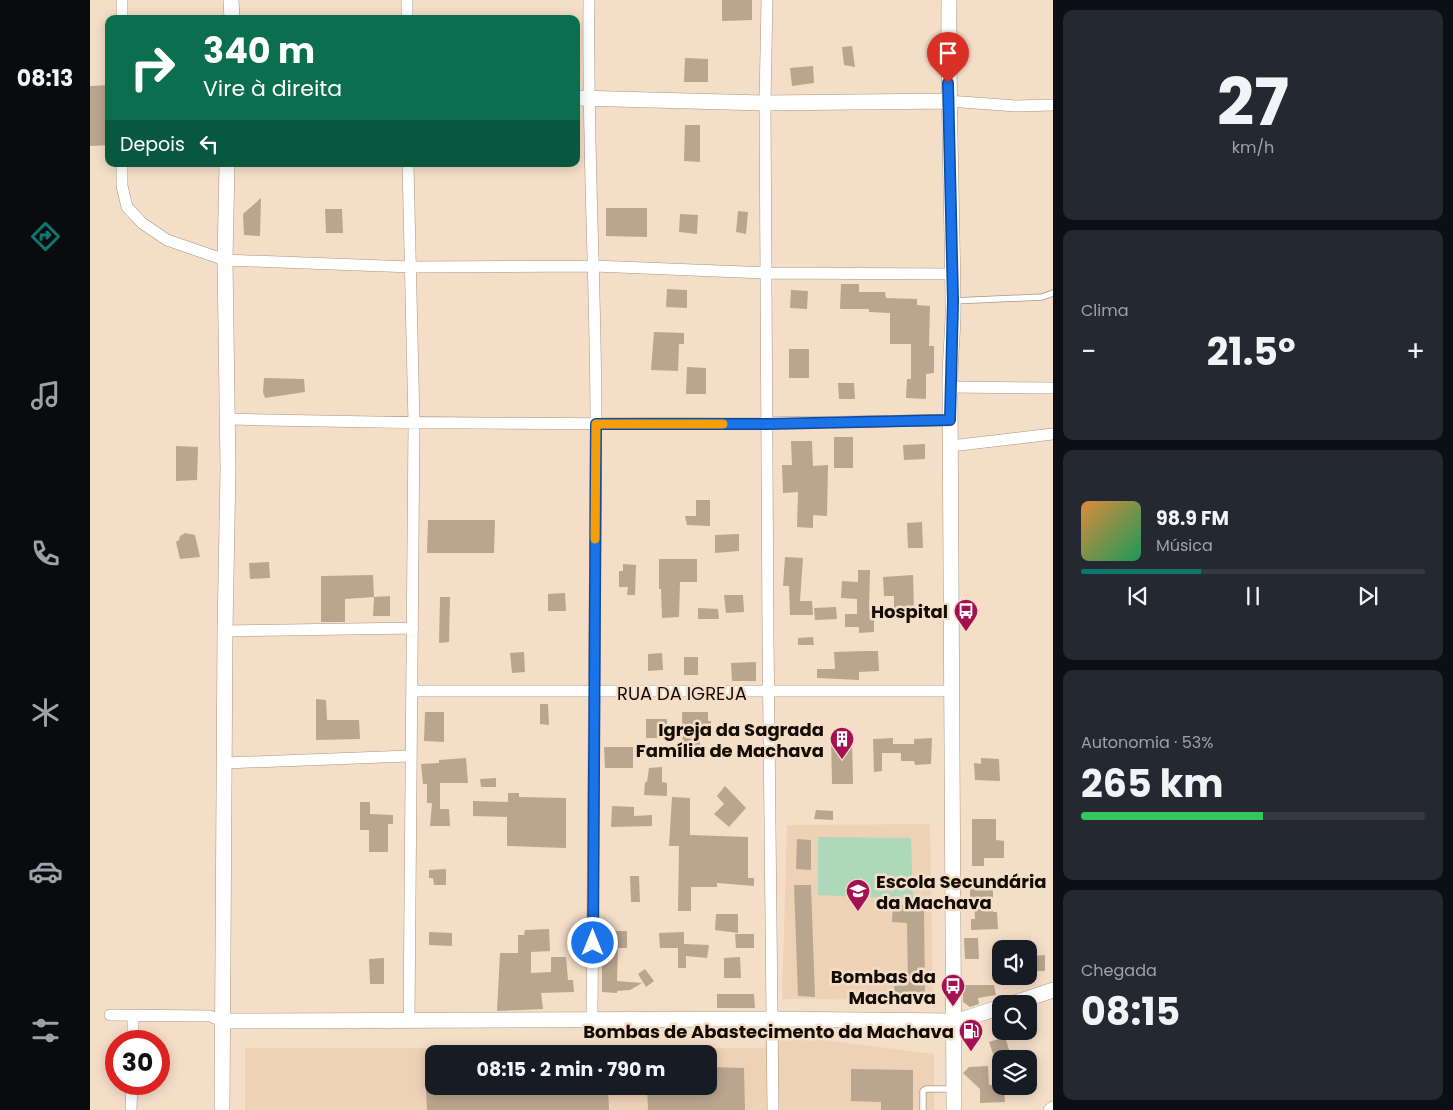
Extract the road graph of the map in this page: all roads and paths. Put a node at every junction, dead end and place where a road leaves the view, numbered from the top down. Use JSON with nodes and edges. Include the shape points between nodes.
{"nodes":[{"id":1,"x":122,"y":0,"type":"edge"},
{"id":2,"x":231,"y":0,"type":"edge"},
{"id":3,"x":407,"y":0,"type":"edge"},
{"id":4,"x":589,"y":0,"type":"edge"},
{"id":5,"x":767,"y":0,"type":"edge"},
{"id":6,"x":950,"y":0,"type":"edge"},
{"id":7,"x":122,"y":15,"type":"edge"},
{"id":8,"x":232,"y":15,"type":"edge"},
{"id":9,"x":407,"y":15,"type":"edge"},
{"id":10,"x":582,"y":98,"type":"edge"},
{"id":11,"x":948,"y":101,"type":"junction"},
{"id":12,"x":765,"y":103,"type":"junction"},
{"id":13,"x":1053,"y":105,"type":"edge"},
{"id":14,"x":122,"y":167,"type":"edge"},
{"id":15,"x":227,"y":167,"type":"edge"},
{"id":16,"x":408,"y":167,"type":"edge"},
{"id":17,"x":226,"y":260,"type":"junction"},
{"id":18,"x":594,"y":266,"type":"junction"},
{"id":19,"x":411,"y":267,"type":"junction"},
{"id":20,"x":767,"y":273,"type":"junction"},
{"id":21,"x":951,"y":274,"type":"junction"},
{"id":22,"x":1053,"y":293,"type":"edge"},
{"id":23,"x":953,"y":301,"type":"junction"},
{"id":24,"x":950,"y":387,"type":"junction"},
{"id":25,"x":1053,"y":388,"type":"edge"},
{"id":26,"x":226,"y":419,"type":"junction"},
{"id":27,"x":950,"y":420,"type":"junction"},
{"id":28,"x":414,"y":423,"type":"junction"},
{"id":29,"x":596,"y":424,"type":"junction"},
{"id":30,"x":767,"y":424,"type":"junction"},
{"id":31,"x":1053,"y":434,"type":"edge"},
{"id":32,"x":951,"y":446,"type":"junction"},
{"id":33,"x":413,"y":628,"type":"junction"},
{"id":34,"x":225,"y":631,"type":"junction"},
{"id":35,"x":413,"y":691,"type":"junction"},
{"id":36,"x":952,"y":691,"type":"junction"},
{"id":37,"x":595,"y":693,"type":"junction"},
{"id":38,"x":769,"y":693,"type":"junction"},
{"id":39,"x":409,"y":756,"type":"junction"},
{"id":40,"x":225,"y":763,"type":"junction"},
{"id":41,"x":1053,"y":990,"type":"edge"},
{"id":42,"x":1037,"y":995,"type":"edge"},
{"id":43,"x":992,"y":1010,"type":"edge"},
{"id":44,"x":110,"y":1015,"type":"dead end"},
{"id":45,"x":133,"y":1016,"type":"junction"},
{"id":46,"x":592,"y":1019,"type":"junction"},
{"id":47,"x":772,"y":1019,"type":"junction"},
{"id":48,"x":409,"y":1020,"type":"junction"},
{"id":49,"x":953,"y":1020,"type":"junction"},
{"id":50,"x":222,"y":1021,"type":"junction"},
{"id":51,"x":132,"y":1030,"type":"edge"},
{"id":52,"x":954,"y":1088,"type":"junction"},
{"id":53,"x":132,"y":1095,"type":"edge"},
{"id":54,"x":1053,"y":1107,"type":"edge"},
{"id":55,"x":131,"y":1110,"type":"edge"},
{"id":56,"x":222,"y":1110,"type":"edge"},
{"id":57,"x":773,"y":1110,"type":"edge"},
{"id":58,"x":923,"y":1110,"type":"edge"},
{"id":59,"x":954,"y":1110,"type":"edge"},
{"id":60,"x":1049,"y":1110,"type":"edge"}],
"edges":[{"from":1,"to":7,"type":"street"},
{"from":2,"to":8,"type":"street"},
{"from":3,"to":9,"type":"street"},
{"from":4,"to":10,"type":"street"},
{"from":5,"to":12,"type":"street"},
{"from":6,"to":11,"type":"street"},
{"from":10,"to":12,"type":"street"},
{"from":10,"to":18,"type":"street"},
{"from":11,"to":12,"type":"street"},
{"from":11,"to":13,"type":"street"},
{"from":11,"to":21,"type":"street","via":[[952,187]]},
{"from":12,"to":20,"type":"street"},
{"from":14,"to":17,"type":"street","via":[[127,207],[142,223],[167,240]]},
{"from":15,"to":17,"type":"street"},
{"from":16,"to":19,"type":"street"},
{"from":17,"to":19,"type":"street"},
{"from":17,"to":26,"type":"street"},
{"from":18,"to":19,"type":"street"},
{"from":18,"to":20,"type":"street"},
{"from":18,"to":29,"type":"street"},
{"from":19,"to":28,"type":"street"},
{"from":20,"to":21,"type":"street"},
{"from":20,"to":30,"type":"street"},
{"from":21,"to":23,"type":"street"},
{"from":22,"to":23,"type":"lane","via":[[1042,297]]},
{"from":23,"to":24,"type":"street"},
{"from":24,"to":25,"type":"street"},
{"from":24,"to":27,"type":"street"},
{"from":26,"to":28,"type":"street"},
{"from":26,"to":34,"type":"street"},
{"from":27,"to":30,"type":"street"},
{"from":27,"to":32,"type":"street"},
{"from":28,"to":29,"type":"street"},
{"from":28,"to":33,"type":"street"},
{"from":29,"to":30,"type":"street"},
{"from":29,"to":37,"type":"street"},
{"from":30,"to":38,"type":"street"},
{"from":31,"to":32,"type":"street"},
{"from":32,"to":36,"type":"street"},
{"from":33,"to":34,"type":"street"},
{"from":33,"to":35,"type":"street"},
{"from":34,"to":40,"type":"street"},
{"from":35,"to":37,"type":"street","name":"RUA DA IGREJA"},
{"from":35,"to":39,"type":"street"},
{"from":36,"to":38,"type":"street","name":"RUA DA IGREJA"},
{"from":36,"to":49,"type":"street"},
{"from":37,"to":38,"type":"street","name":"RUA DA IGREJA"},
{"from":37,"to":46,"type":"street"},
{"from":38,"to":47,"type":"street"},
{"from":39,"to":40,"type":"street"},
{"from":39,"to":48,"type":"street"},
{"from":40,"to":50,"type":"street"},
{"from":41,"to":42,"type":"street"},
{"from":43,"to":49,"type":"street"},
{"from":44,"to":45,"type":"street"},
{"from":45,"to":50,"type":"street","via":[[210,1016]]},
{"from":45,"to":51,"type":"street"},
{"from":46,"to":47,"type":"street"},
{"from":46,"to":48,"type":"street"},
{"from":47,"to":49,"type":"street"},
{"from":47,"to":57,"type":"street"},
{"from":48,"to":50,"type":"street"},
{"from":49,"to":52,"type":"street"},
{"from":50,"to":56,"type":"street"},
{"from":52,"to":58,"type":"lane","via":[[926,1089],[923,1092]]},
{"from":52,"to":59,"type":"street"},
{"from":53,"to":55,"type":"street"},
{"from":54,"to":60,"type":"street"}]}
